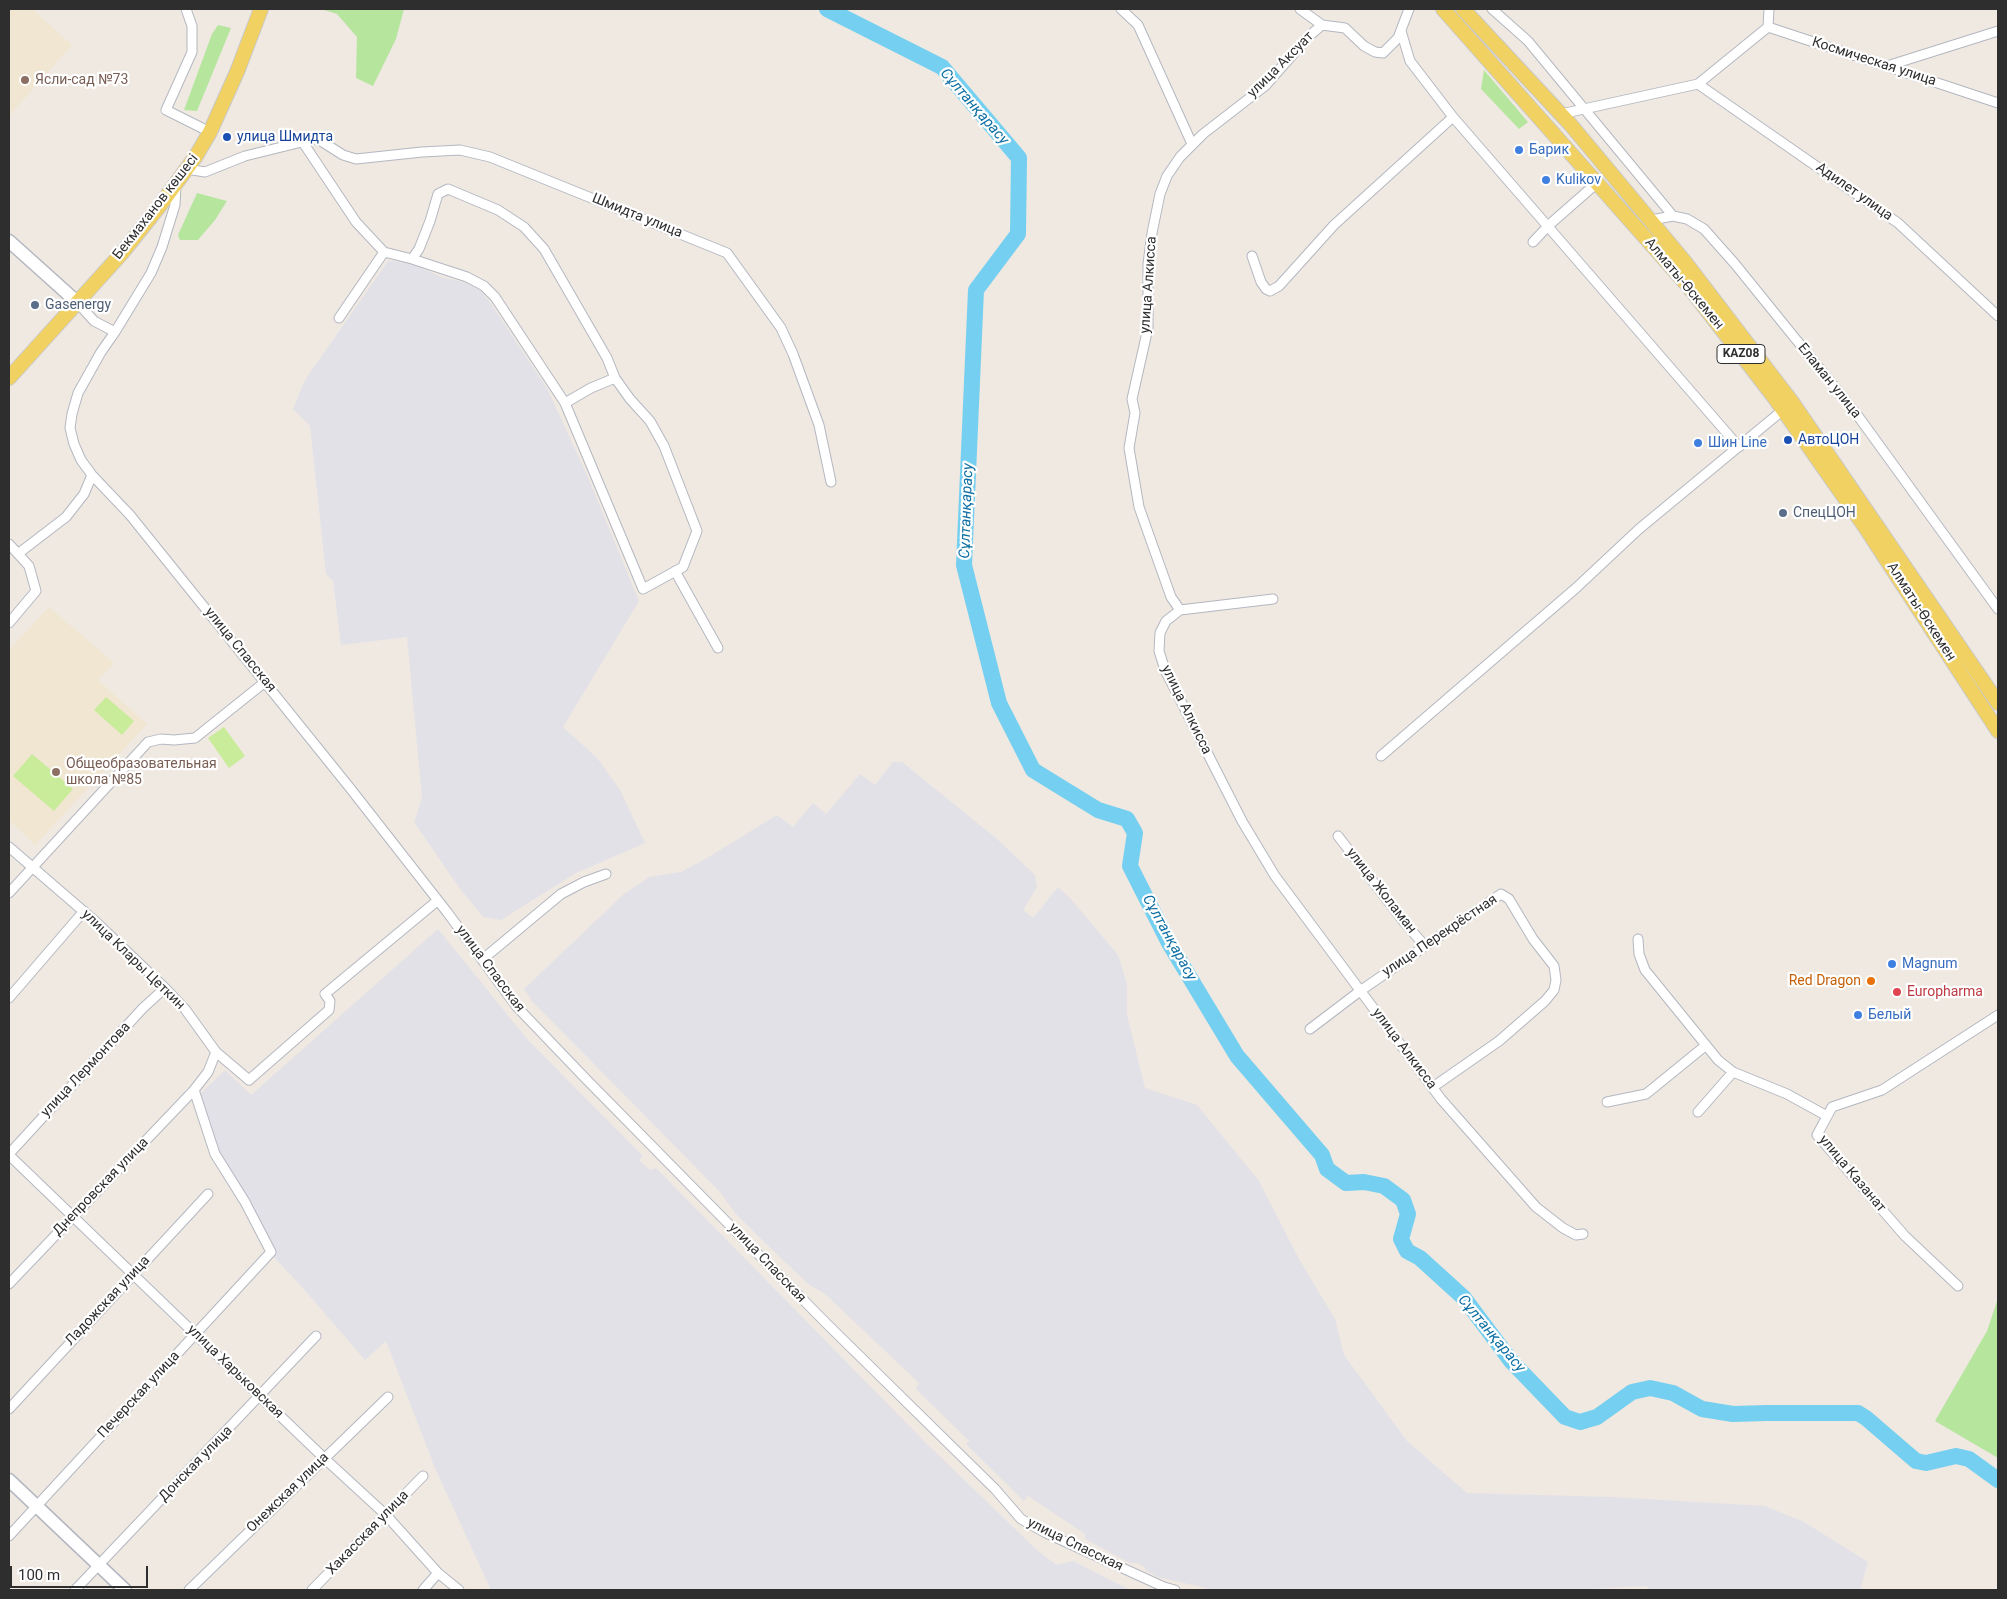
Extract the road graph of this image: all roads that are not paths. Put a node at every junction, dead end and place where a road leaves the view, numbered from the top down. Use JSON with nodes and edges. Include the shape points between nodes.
{"nodes":[{"id":1,"x":186,"y":9,"type":"edge"},
{"id":2,"x":260,"y":9,"type":"edge"},
{"id":3,"x":1121,"y":9,"type":"edge"},
{"id":4,"x":1300,"y":9,"type":"edge"},
{"id":5,"x":1409,"y":9,"type":"edge"},
{"id":6,"x":1443,"y":9,"type":"edge"},
{"id":7,"x":1462,"y":9,"type":"edge"},
{"id":8,"x":1492,"y":9,"type":"edge"},
{"id":9,"x":1769,"y":9,"type":"edge"},
{"id":10,"x":1322,"y":26,"type":"junction"},
{"id":11,"x":1768,"y":27,"type":"junction"},
{"id":12,"x":1401,"y":31,"type":"junction"},
{"id":13,"x":1998,"y":31,"type":"edge"},
{"id":14,"x":1887,"y":66,"type":"junction"},
{"id":15,"x":1698,"y":84,"type":"junction"},
{"id":16,"x":1998,"y":103,"type":"edge"},
{"id":17,"x":1585,"y":109,"type":"junction"},
{"id":18,"x":1561,"y":114,"type":"junction"},
{"id":19,"x":1453,"y":117,"type":"junction"},
{"id":20,"x":210,"y":132,"type":"junction"},
{"id":21,"x":302,"y":141,"type":"junction"},
{"id":22,"x":1192,"y":144,"type":"junction"},
{"id":23,"x":187,"y":169,"type":"junction"},
{"id":24,"x":1598,"y":182,"type":"junction"},
{"id":25,"x":176,"y":184,"type":"junction"},
{"id":26,"x":1672,"y":216,"type":"junction"},
{"id":27,"x":1651,"y":220,"type":"junction"},
{"id":28,"x":1549,"y":225,"type":"junction"},
{"id":29,"x":9,"y":241,"type":"edge"},
{"id":30,"x":1533,"y":242,"type":"dead end"},
{"id":31,"x":384,"y":252,"type":"junction"},
{"id":32,"x":1252,"y":256,"type":"dead end"},
{"id":33,"x":412,"y":259,"type":"junction"},
{"id":34,"x":1680,"y":266,"type":"junction"},
{"id":35,"x":78,"y":303,"type":"junction"},
{"id":36,"x":1998,"y":316,"type":"edge"},
{"id":37,"x":339,"y":318,"type":"dead end"},
{"id":38,"x":115,"y":332,"type":"junction"},
{"id":39,"x":9,"y":378,"type":"edge"},
{"id":40,"x":615,"y":378,"type":"junction"},
{"id":41,"x":565,"y":403,"type":"junction"},
{"id":42,"x":1783,"y":410,"type":"junction"},
{"id":43,"x":1739,"y":447,"type":"junction"},
{"id":44,"x":92,"y":475,"type":"junction"},
{"id":45,"x":831,"y":482,"type":"dead end"},
{"id":46,"x":9,"y":544,"type":"edge"},
{"id":47,"x":19,"y":554,"type":"junction"},
{"id":48,"x":675,"y":571,"type":"junction"},
{"id":49,"x":1273,"y":599,"type":"dead end"},
{"id":50,"x":1998,"y":609,"type":"edge"},
{"id":51,"x":1180,"y":610,"type":"junction"},
{"id":52,"x":9,"y":623,"type":"edge"},
{"id":53,"x":718,"y":648,"type":"dead end"},
{"id":54,"x":265,"y":682,"type":"junction"},
{"id":55,"x":1998,"y":703,"type":"edge"},
{"id":56,"x":1998,"y":730,"type":"edge"},
{"id":57,"x":1381,"y":756,"type":"dead end"},
{"id":58,"x":1338,"y":836,"type":"dead end"},
{"id":59,"x":9,"y":847,"type":"edge"},
{"id":60,"x":32,"y":866,"type":"junction"},
{"id":61,"x":606,"y":874,"type":"dead end"},
{"id":62,"x":9,"y":893,"type":"edge"},
{"id":63,"x":437,"y":901,"type":"junction"},
{"id":64,"x":84,"y":911,"type":"junction"},
{"id":65,"x":1638,"y":939,"type":"dead end"},
{"id":66,"x":1425,"y":946,"type":"junction"},
{"id":67,"x":483,"y":959,"type":"junction"},
{"id":68,"x":165,"y":988,"type":"junction"},
{"id":69,"x":1360,"y":990,"type":"junction"},
{"id":70,"x":9,"y":998,"type":"edge"},
{"id":71,"x":1998,"y":1015,"type":"edge"},
{"id":72,"x":1310,"y":1029,"type":"dead end"},
{"id":73,"x":1705,"y":1046,"type":"junction"},
{"id":74,"x":216,"y":1052,"type":"junction"},
{"id":75,"x":1733,"y":1072,"type":"junction"},
{"id":76,"x":1433,"y":1087,"type":"junction"},
{"id":77,"x":194,"y":1090,"type":"junction"},
{"id":78,"x":1607,"y":1102,"type":"dead end"},
{"id":79,"x":1698,"y":1112,"type":"dead end"},
{"id":80,"x":1827,"y":1116,"type":"junction"},
{"id":81,"x":9,"y":1155,"type":"edge"},
{"id":82,"x":208,"y":1194,"type":"dead end"},
{"id":83,"x":72,"y":1216,"type":"junction"},
{"id":84,"x":1583,"y":1234,"type":"dead end"},
{"id":85,"x":133,"y":1275,"type":"junction"},
{"id":86,"x":9,"y":1284,"type":"edge"},
{"id":87,"x":1958,"y":1286,"type":"dead end"},
{"id":88,"x":196,"y":1334,"type":"junction"},
{"id":89,"x":316,"y":1336,"type":"dead end"},
{"id":90,"x":260,"y":1396,"type":"junction"},
{"id":91,"x":388,"y":1397,"type":"dead end"},
{"id":92,"x":9,"y":1409,"type":"edge"},
{"id":93,"x":324,"y":1458,"type":"junction"},
{"id":94,"x":423,"y":1476,"type":"dead end"},
{"id":95,"x":9,"y":1480,"type":"edge"},
{"id":96,"x":36,"y":1506,"type":"junction"},
{"id":97,"x":386,"y":1515,"type":"junction"},
{"id":98,"x":9,"y":1536,"type":"edge"},
{"id":99,"x":99,"y":1566,"type":"junction"},
{"id":100,"x":438,"y":1573,"type":"junction"},
{"id":101,"x":76,"y":1590,"type":"edge"},
{"id":102,"x":125,"y":1590,"type":"edge"},
{"id":103,"x":189,"y":1590,"type":"edge"},
{"id":104,"x":312,"y":1590,"type":"edge"},
{"id":105,"x":423,"y":1590,"type":"edge"},
{"id":106,"x":459,"y":1590,"type":"edge"},
{"id":107,"x":1175,"y":1590,"type":"edge"}],
"edges":[{"from":1,"to":20,"type":"street","via":[[192,26],[192,52],[166,110]]},
{"from":2,"to":20,"type":"main road","name":"Бекмаханов көшесі"},
{"from":3,"to":22,"type":"street","via":[[1138,25]]},
{"from":4,"to":10,"type":"street"},
{"from":5,"to":12,"type":"street","name":"улица Аксуат"},
{"from":6,"to":24,"type":"main road","name":"Алматы-Өскемен","number":"KAZ08"},
{"from":7,"to":18,"type":"main road","name":"Алматы-Өскемен","number":"KAZ08"},
{"from":8,"to":17,"type":"street","via":[[1528,41]]},
{"from":9,"to":11,"type":"street"},
{"from":10,"to":12,"type":"street","name":"улица Аксуат","via":[[1346,28],[1364,46],[1383,53]]},
{"from":10,"to":22,"type":"street","name":"улица Аксуат","via":[[1265,86]]},
{"from":11,"to":14,"type":"street","name":"Космическая улица"},
{"from":11,"to":15,"type":"street"},
{"from":12,"to":19,"type":"street","via":[[1410,60]]},
{"from":13,"to":14,"type":"street"},
{"from":14,"to":16,"type":"street","name":"Космическая улица"},
{"from":15,"to":17,"type":"street"},
{"from":15,"to":36,"type":"street","name":"Адилет улица","via":[[1898,223]]},
{"from":17,"to":18,"type":"street"},
{"from":17,"to":26,"type":"street"},
{"from":18,"to":27,"type":"main road","name":"Алматы-Өскемен","number":"KAZ08"},
{"from":19,"to":28,"type":"street"},
{"from":19,"to":32,"type":"street","via":[[1334,225],[1279,286],[1270,291],[1266,289]]},
{"from":20,"to":23,"type":"main road","name":"Бекмаханов көшесі"},
{"from":21,"to":23,"type":"street","via":[[245,156],[205,172]]},
{"from":21,"to":31,"type":"street","via":[[356,222]]},
{"from":21,"to":45,"type":"street","name":"Шмидта улица","via":[[321,141],[342,155],[356,159],[460,150],[490,157],[727,253],[781,328],[793,354],[818,425]]},
{"from":22,"to":51,"type":"street","name":"улица Алкисса","via":[[1166,176],[1160,194],[1148,264],[1148,328],[1132,399],[1135,414],[1129,448],[1139,507],[1172,597]]},
{"from":23,"to":25,"type":"main road","name":"Бекмаханов көшесі"},
{"from":24,"to":28,"type":"street"},
{"from":24,"to":34,"type":"main road","name":"Алматы-Өскемен","number":"KAZ08"},
{"from":25,"to":35,"type":"main road","name":"Бекмаханов көшесі"},
{"from":25,"to":38,"type":"street","name":"улица Спасская","via":[[175,205],[162,247],[151,273]]},
{"from":26,"to":27,"type":"street","name":"Еламан улица"},
{"from":26,"to":50,"type":"street","name":"Еламан улица","via":[[1687,219],[1704,229],[1735,264],[1858,416]]},
{"from":27,"to":34,"type":"main road","name":"Алматы-Өскемен","number":"KAZ08"},
{"from":28,"to":30,"type":"street"},
{"from":28,"to":43,"type":"street"},
{"from":29,"to":35,"type":"street"},
{"from":31,"to":33,"type":"street"},
{"from":31,"to":37,"type":"street"},
{"from":33,"to":40,"type":"street","via":[[419,250],[438,194],[448,189],[498,210],[524,227],[544,248],[607,358]]},
{"from":33,"to":41,"type":"street","via":[[484,286],[495,297]]},
{"from":34,"to":42,"type":"main road","name":"Алматы-Өскемен","number":"KAZ08"},
{"from":34,"to":55,"type":"main road","name":"Алматы-Өскемен","number":"KAZ08","via":[[1792,402]]},
{"from":35,"to":38,"type":"street","via":[[94,321]]},
{"from":35,"to":39,"type":"main road","name":"Бекмаханов көшесі"},
{"from":38,"to":44,"type":"street","name":"улица Спасская","via":[[78,393],[72,414],[70,428],[74,444]]},
{"from":40,"to":41,"type":"street"},
{"from":40,"to":48,"type":"street","via":[[650,420],[664,446],[697,531],[682,567]]},
{"from":41,"to":48,"type":"street","via":[[643,589]]},
{"from":42,"to":43,"type":"street"},
{"from":42,"to":56,"type":"main road","name":"Алматы-Өскемен","number":"KAZ08","via":[[1876,543]]},
{"from":43,"to":57,"type":"street","via":[[1639,529],[1576,588]]},
{"from":44,"to":47,"type":"street","via":[[84,494],[66,517]]},
{"from":44,"to":54,"type":"street","name":"улица Спасская","via":[[130,516]]},
{"from":46,"to":47,"type":"street"},
{"from":47,"to":52,"type":"street","via":[[29,566],[36,591]]},
{"from":48,"to":53,"type":"street"},
{"from":49,"to":51,"type":"street"},
{"from":51,"to":69,"type":"street","name":"улица Алкисса","via":[[1166,621],[1160,633],[1159,651],[1164,670],[1242,821],[1275,876]]},
{"from":54,"to":60,"type":"street","via":[[195,738],[148,742]]},
{"from":54,"to":63,"type":"street","name":"улица Спасская"},
{"from":58,"to":66,"type":"street","name":"улица Жоламан"},
{"from":59,"to":60,"type":"street","name":"улица Клары Цеткин"},
{"from":60,"to":62,"type":"street"},
{"from":60,"to":64,"type":"street","name":"улица Клары Цеткин"},
{"from":61,"to":67,"type":"street","via":[[561,894]]},
{"from":63,"to":67,"type":"street","name":"улица Спасская"},
{"from":63,"to":74,"type":"street","name":"улица Клары Цеткин","via":[[325,994],[330,1001],[329,1010],[249,1080]]},
{"from":64,"to":68,"type":"street","name":"улица Клары Цеткин"},
{"from":64,"to":70,"type":"street"},
{"from":65,"to":73,"type":"street","via":[[1638,954],[1645,970]]},
{"from":66,"to":69,"type":"street","name":"улица Перекрёстная"},
{"from":66,"to":76,"type":"street","name":"улица Перекрёстная","via":[[1501,894],[1509,899],[1554,966],[1556,980],[1554,990],[1545,1001],[1499,1041]]},
{"from":67,"to":107,"type":"street","name":"улица Спасская","via":[[517,1007],[586,1079],[1021,1519],[1054,1537]]},
{"from":68,"to":74,"type":"street","name":"улица Клары Цеткин","via":[[185,1009]]},
{"from":68,"to":81,"type":"street","name":"улица Лермонтова"},
{"from":69,"to":72,"type":"street","name":"улица Перекрёстная"},
{"from":69,"to":76,"type":"street","name":"улица Алкисса"},
{"from":71,"to":80,"type":"street","name":"улица Казанат","via":[[1882,1090],[1832,1107]]},
{"from":73,"to":75,"type":"street"},
{"from":73,"to":78,"type":"street","via":[[1646,1094]]},
{"from":74,"to":77,"type":"street","name":"Днепровская улица","via":[[208,1072]]},
{"from":75,"to":79,"type":"street"},
{"from":75,"to":80,"type":"street","via":[[1786,1094]]},
{"from":76,"to":84,"type":"street","name":"улица Алкисса","via":[[1536,1207],[1563,1228],[1576,1235]]},
{"from":77,"to":83,"type":"street","name":"Днепровская улица"},
{"from":77,"to":88,"type":"street","name":"Печерская улица","via":[[215,1154],[271,1250]]},
{"from":80,"to":87,"type":"street","name":"улица Казанат","via":[[1816,1135],[1904,1236]]},
{"from":81,"to":83,"type":"street","name":"улица Харьковская"},
{"from":82,"to":85,"type":"street","name":"Ладожская улица"},
{"from":83,"to":85,"type":"street","name":"улица Харьковская"},
{"from":83,"to":86,"type":"street","name":"Днепровская улица"},
{"from":85,"to":88,"type":"street","name":"улица Харьковская"},
{"from":85,"to":92,"type":"street","name":"Ладожская улица"},
{"from":88,"to":90,"type":"street","name":"улица Харьковская"},
{"from":88,"to":96,"type":"street","name":"Печерская улица"},
{"from":89,"to":90,"type":"street","name":"Донская улица"},
{"from":90,"to":93,"type":"street","name":"улица Харьковская"},
{"from":90,"to":99,"type":"street","name":"Донская улица"},
{"from":91,"to":93,"type":"street","name":"Онежская улица"},
{"from":93,"to":97,"type":"street","name":"улица Харьковская"},
{"from":93,"to":103,"type":"street","name":"Онежская улица"},
{"from":94,"to":97,"type":"street","name":"Хакасская улица"},
{"from":95,"to":96,"type":"street"},
{"from":96,"to":98,"type":"street","name":"Печерская улица"},
{"from":96,"to":99,"type":"street"},
{"from":97,"to":100,"type":"street","name":"улица Харьковская"},
{"from":97,"to":104,"type":"street","name":"Хакасская улица"},
{"from":99,"to":101,"type":"street","name":"Донская улица"},
{"from":99,"to":102,"type":"street"},
{"from":100,"to":105,"type":"street"},
{"from":100,"to":106,"type":"street","name":"улица Харьковская"}]}
